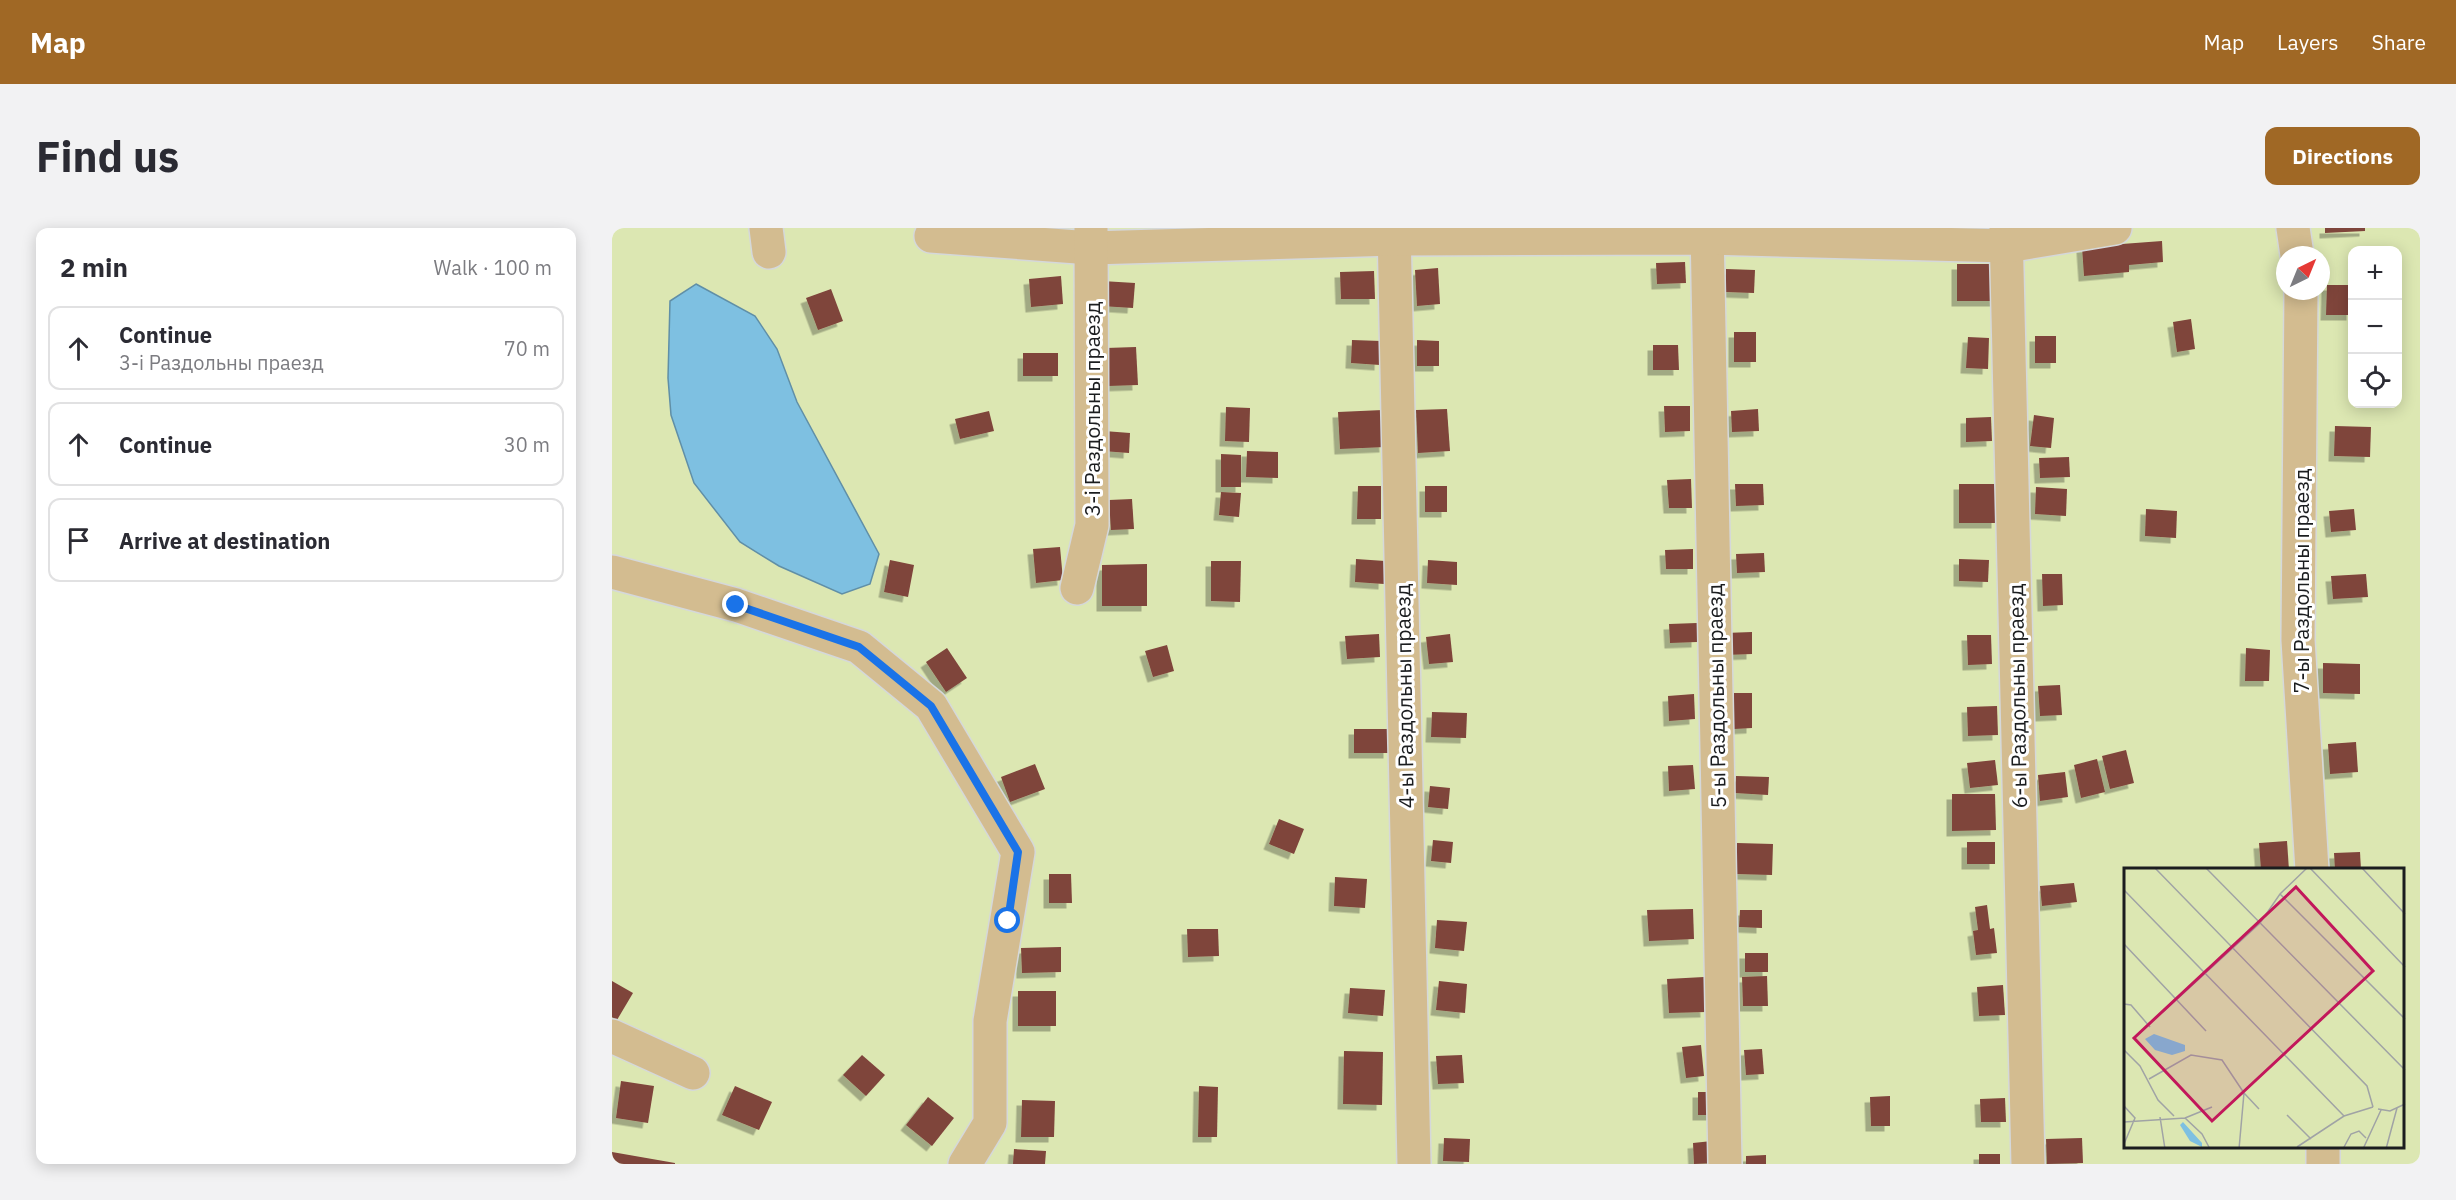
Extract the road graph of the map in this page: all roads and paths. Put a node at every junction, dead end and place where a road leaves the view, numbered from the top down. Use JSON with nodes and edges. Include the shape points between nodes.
{"nodes":[{"id":1,"x":2115,"y":228,"type":"edge"},
{"id":2,"x":2293,"y":228,"type":"edge"},
{"id":3,"x":1707,"y":233,"type":"edge"},
{"id":4,"x":1394,"y":234,"type":"edge"},
{"id":5,"x":931,"y":236,"type":"dead end"},
{"id":6,"x":2007,"y":237,"type":"edge"},
{"id":7,"x":1091,"y":238,"type":"edge"},
{"id":8,"x":2296,"y":246,"type":"edge"},
{"id":9,"x":2301,"y":300,"type":"edge"},
{"id":10,"x":612,"y":572,"type":"edge"},
{"id":11,"x":1077,"y":588,"type":"dead end"},
{"id":12,"x":2312,"y":868,"type":"edge"},
{"id":13,"x":612,"y":1036,"type":"edge"},
{"id":14,"x":693,"y":1073,"type":"dead end"},
{"id":15,"x":965,"y":1164,"type":"edge"},
{"id":16,"x":1414,"y":1164,"type":"edge"},
{"id":17,"x":1725,"y":1164,"type":"edge"},
{"id":18,"x":2028,"y":1164,"type":"edge"}],
"edges":[{"from":1,"to":6,"type":"lane"},
{"from":2,"to":8,"type":"lane"},
{"from":3,"to":4,"type":"lane"},
{"from":3,"to":6,"type":"lane"},
{"from":3,"to":17,"type":"lane","name":"5-ы Раздольны праезд"},
{"from":4,"to":7,"type":"lane"},
{"from":4,"to":16,"type":"lane","name":"4-ы Раздольны праезд"},
{"from":5,"to":7,"type":"lane"},
{"from":6,"to":18,"type":"lane","name":"6-ы Раздольны праезд"},
{"from":7,"to":11,"type":"lane","name":"3-і Раздольны праезд","via":[[1092,525]]},
{"from":9,"to":12,"type":"lane","name":"7-ы Раздольны праезд","via":[[2298,640]]},
{"from":10,"to":15,"type":"lane","via":[[736,605],[859,647],[931,706],[1018,852],[990,1021],[990,1123]]},
{"from":13,"to":14,"type":"lane"}]}
